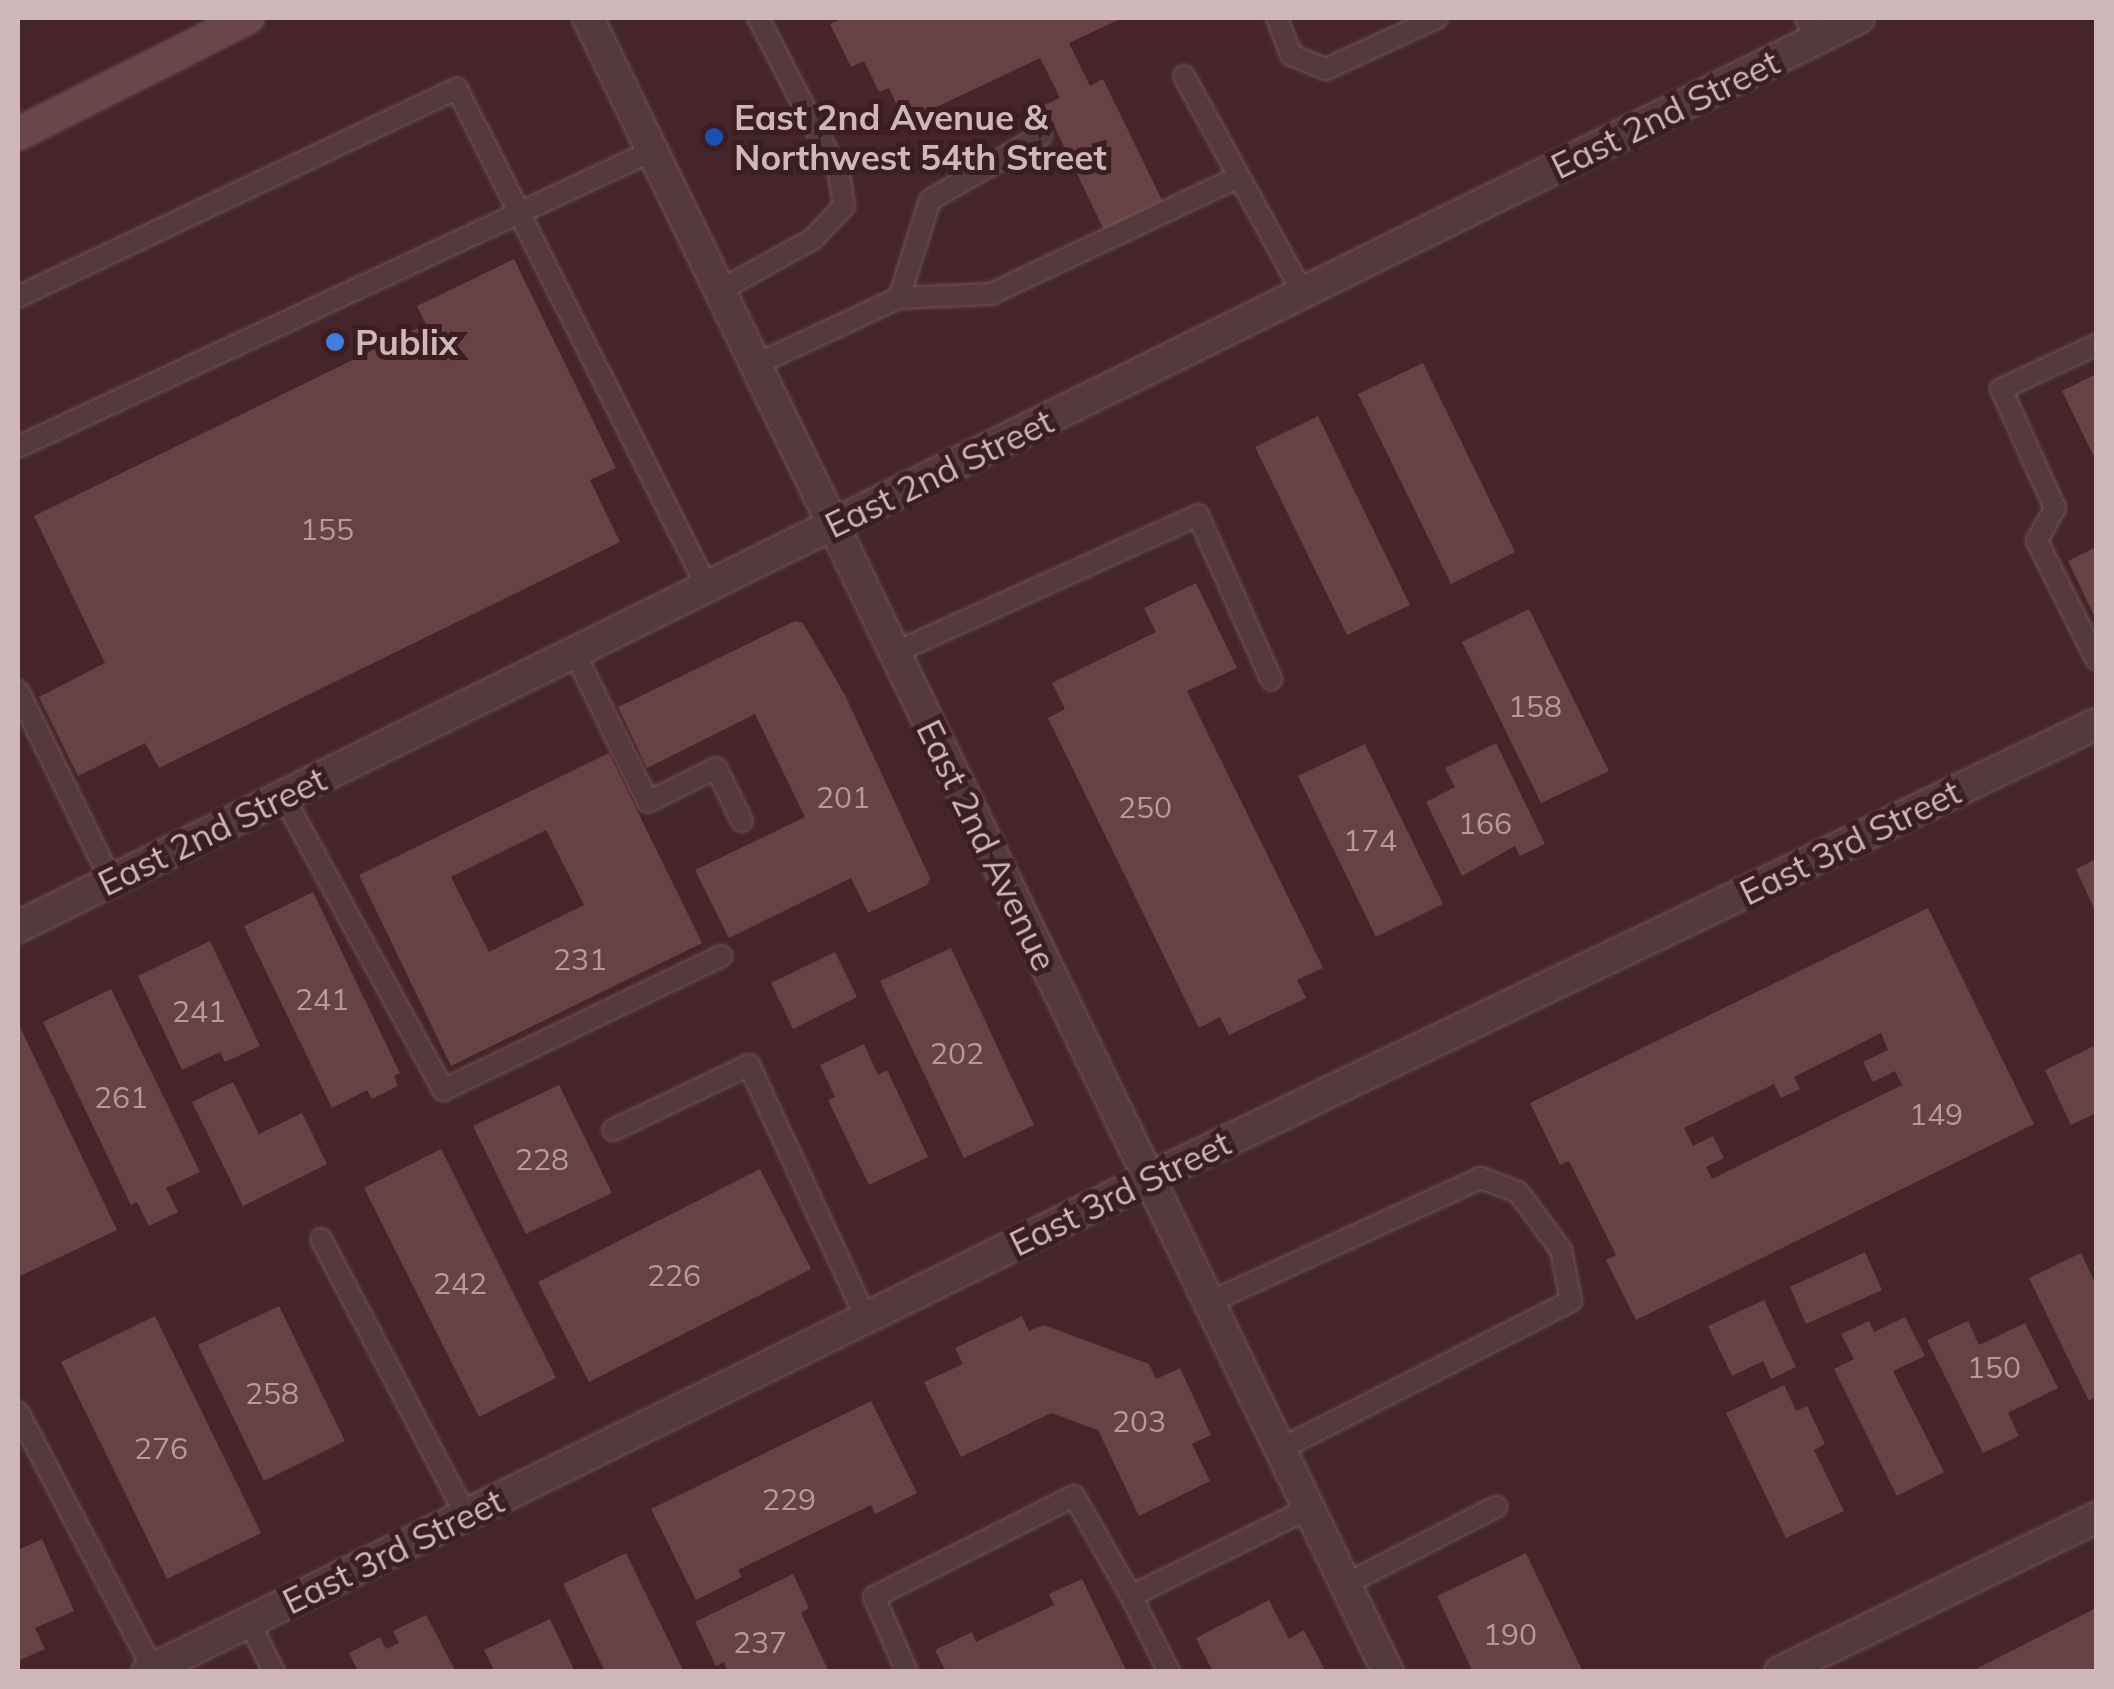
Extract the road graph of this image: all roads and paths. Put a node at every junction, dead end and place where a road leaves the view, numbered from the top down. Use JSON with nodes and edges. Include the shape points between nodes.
{"nodes":[{"id":1,"x":248,"y":18,"type":"edge"},
{"id":2,"x":588,"y":18,"type":"edge"},
{"id":3,"x":758,"y":18,"type":"edge"},
{"id":4,"x":1277,"y":18,"type":"edge"},
{"id":5,"x":1437,"y":18,"type":"edge"},
{"id":6,"x":1859,"y":18,"type":"edge"},
{"id":7,"x":199,"y":28,"type":"edge"},
{"id":8,"x":1811,"y":28,"type":"edge"},
{"id":9,"x":1184,"y":76,"type":"dead end"},
{"id":10,"x":18,"y":134,"type":"edge"},
{"id":11,"x":1041,"y":136,"type":"dead end"},
{"id":12,"x":652,"y":151,"type":"junction"},
{"id":13,"x":1240,"y":177,"type":"junction"},
{"id":14,"x":518,"y":210,"type":"junction"},
{"id":15,"x":719,"y":291,"type":"junction"},
{"id":16,"x":1303,"y":293,"type":"junction"},
{"id":17,"x":18,"y":297,"type":"edge"},
{"id":18,"x":899,"y":298,"type":"junction"},
{"id":19,"x":2096,"y":344,"type":"edge"},
{"id":20,"x":754,"y":365,"type":"junction"},
{"id":21,"x":18,"y":447,"type":"edge"},
{"id":22,"x":832,"y":526,"type":"junction"},
{"id":23,"x":707,"y":587,"type":"junction"},
{"id":24,"x":574,"y":652,"type":"junction"},
{"id":25,"x":894,"y":653,"type":"junction"},
{"id":26,"x":2096,"y":659,"type":"edge"},
{"id":27,"x":1272,"y":679,"type":"dead end"},
{"id":28,"x":18,"y":691,"type":"edge"},
{"id":29,"x":2096,"y":724,"type":"edge"},
{"id":30,"x":283,"y":796,"type":"junction"},
{"id":31,"x":742,"y":821,"type":"dead end"},
{"id":32,"x":111,"y":880,"type":"junction"},
{"id":33,"x":18,"y":927,"type":"edge"},
{"id":34,"x":721,"y":956,"type":"dead end"},
{"id":35,"x":613,"y":1130,"type":"dead end"},
{"id":36,"x":1150,"y":1178,"type":"junction"},
{"id":37,"x":321,"y":1240,"type":"dead end"},
{"id":38,"x":1210,"y":1302,"type":"junction"},
{"id":39,"x":866,"y":1318,"type":"junction"},
{"id":40,"x":18,"y":1412,"type":"edge"},
{"id":41,"x":1281,"y":1449,"type":"junction"},
{"id":42,"x":1496,"y":1507,"type":"dead end"},
{"id":43,"x":1310,"y":1508,"type":"junction"},
{"id":44,"x":466,"y":1514,"type":"junction"},
{"id":45,"x":2096,"y":1518,"type":"edge"},
{"id":46,"x":1346,"y":1584,"type":"junction"},
{"id":47,"x":1131,"y":1596,"type":"junction"},
{"id":48,"x":248,"y":1622,"type":"junction"},
{"id":49,"x":150,"y":1670,"type":"edge"},
{"id":50,"x":274,"y":1672,"type":"edge"},
{"id":51,"x":907,"y":1672,"type":"edge"},
{"id":52,"x":1169,"y":1672,"type":"edge"},
{"id":53,"x":1388,"y":1672,"type":"edge"},
{"id":54,"x":1780,"y":1672,"type":"edge"}],
"edges":[{"from":1,"to":7,"type":"main road"},
{"from":2,"to":12,"type":"street","name":"East 2nd Avenue"},
{"from":3,"to":15,"type":"lane","via":[[839,174],[844,206],[814,238]]},
{"from":4,"to":5,"type":"lane","via":[[1291,55],[1326,69]]},
{"from":6,"to":8,"type":"street","name":"East 2nd Street"},
{"from":7,"to":10,"type":"main road"},
{"from":8,"to":16,"type":"street","name":"East 2nd Street"},
{"from":9,"to":13,"type":"lane"},
{"from":11,"to":18,"type":"lane","via":[[930,200]]},
{"from":12,"to":14,"type":"lane"},
{"from":12,"to":15,"type":"street","name":"East 2nd Avenue"},
{"from":13,"to":16,"type":"lane"},
{"from":13,"to":18,"type":"lane","via":[[991,294]]},
{"from":14,"to":17,"type":"lane","via":[[457,88]]},
{"from":14,"to":21,"type":"lane"},
{"from":14,"to":23,"type":"lane"},
{"from":15,"to":20,"type":"street","name":"East 2nd Avenue"},
{"from":16,"to":22,"type":"street","name":"East 2nd Street"},
{"from":18,"to":20,"type":"lane"},
{"from":19,"to":26,"type":"lane","via":[[2001,389],[2055,508],[2036,541]]},
{"from":20,"to":22,"type":"street","name":"East 2nd Avenue"},
{"from":22,"to":23,"type":"street","name":"East 2nd Street"},
{"from":22,"to":25,"type":"street","name":"East 2nd Avenue"},
{"from":23,"to":24,"type":"street","name":"East 2nd Street"},
{"from":24,"to":30,"type":"street","name":"East 2nd Street"},
{"from":24,"to":31,"type":"lane","via":[[648,802],[716,768]]},
{"from":25,"to":27,"type":"lane","via":[[1198,514]]},
{"from":25,"to":36,"type":"street","name":"East 2nd Avenue"},
{"from":28,"to":32,"type":"lane"},
{"from":29,"to":36,"type":"street","name":"East 3rd Street"},
{"from":30,"to":32,"type":"street","name":"East 2nd Street"},
{"from":30,"to":34,"type":"lane","via":[[443,1090]]},
{"from":32,"to":33,"type":"street","name":"East 2nd Street"},
{"from":35,"to":39,"type":"lane","via":[[749,1065]]},
{"from":36,"to":38,"type":"street","name":"East 2nd Avenue"},
{"from":36,"to":39,"type":"street","name":"East 3rd Street"},
{"from":37,"to":44,"type":"lane"},
{"from":38,"to":41,"type":"street","name":"East 2nd Avenue"},
{"from":38,"to":41,"type":"lane","via":[[1481,1178],[1518,1192],[1561,1250],[1571,1301]]},
{"from":39,"to":44,"type":"street","name":"East 3rd Street"},
{"from":40,"to":49,"type":"lane"},
{"from":41,"to":43,"type":"street","name":"East 2nd Avenue"},
{"from":42,"to":46,"type":"lane"},
{"from":43,"to":46,"type":"street","name":"East 2nd Avenue"},
{"from":43,"to":47,"type":"lane"},
{"from":44,"to":48,"type":"street","name":"East 3rd Street"},
{"from":45,"to":54,"type":"street"},
{"from":46,"to":53,"type":"street","name":"East 2nd Avenue"},
{"from":47,"to":51,"type":"lane","via":[[1074,1496],[874,1597]]},
{"from":47,"to":52,"type":"lane"},
{"from":48,"to":49,"type":"street","name":"East 3rd Street"},
{"from":48,"to":50,"type":"lane"}]}
